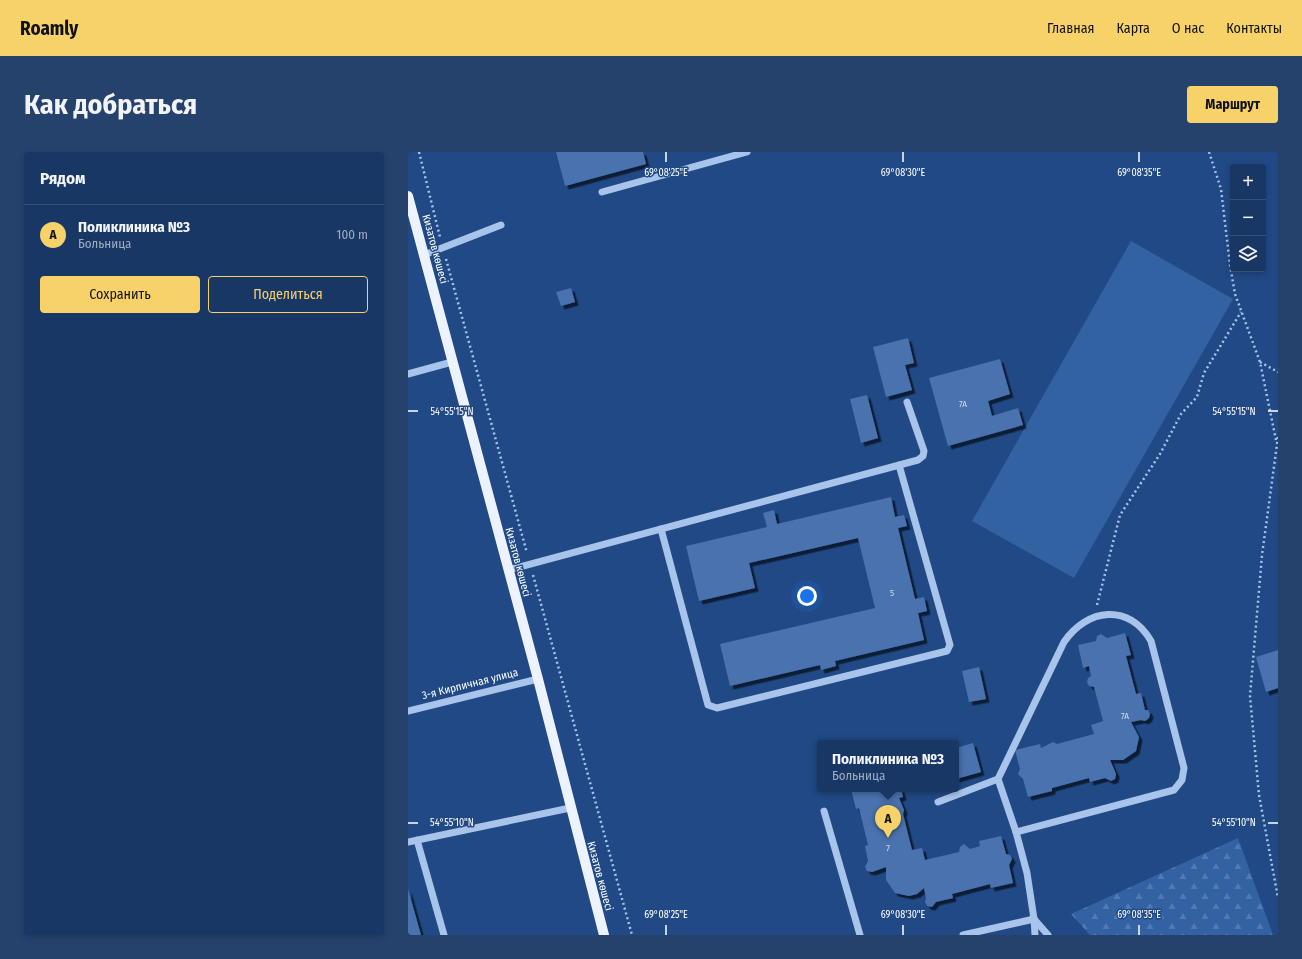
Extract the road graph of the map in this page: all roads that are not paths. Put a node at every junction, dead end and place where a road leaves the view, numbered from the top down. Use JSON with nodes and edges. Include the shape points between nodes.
{"nodes":[{"id":1,"x":747,"y":152,"type":"edge"},
{"id":2,"x":602,"y":192,"type":"dead end"},
{"id":3,"x":408,"y":196,"type":"edge"},
{"id":4,"x":500,"y":225,"type":"dead end"},
{"id":5,"x":424,"y":255,"type":"junction"},
{"id":6,"x":452,"y":362,"type":"junction"},
{"id":7,"x":408,"y":374,"type":"edge"},
{"id":8,"x":907,"y":402,"type":"dead end"},
{"id":9,"x":899,"y":465,"type":"junction"},
{"id":10,"x":661,"y":529,"type":"junction"},
{"id":11,"x":508,"y":570,"type":"junction"},
{"id":12,"x":538,"y":679,"type":"junction"},
{"id":13,"x":408,"y":711,"type":"edge"},
{"id":14,"x":998,"y":779,"type":"junction"},
{"id":15,"x":938,"y":802,"type":"dead end"},
{"id":16,"x":570,"y":808,"type":"junction"},
{"id":17,"x":824,"y":810,"type":"dead end"},
{"id":18,"x":1016,"y":832,"type":"junction"},
{"id":19,"x":417,"y":840,"type":"junction"},
{"id":20,"x":408,"y":842,"type":"edge"},
{"id":21,"x":1034,"y":919,"type":"junction"},
{"id":22,"x":444,"y":935,"type":"edge"},
{"id":23,"x":604,"y":935,"type":"edge"},
{"id":24,"x":860,"y":935,"type":"edge"},
{"id":25,"x":963,"y":935,"type":"edge"},
{"id":26,"x":1035,"y":935,"type":"edge"},
{"id":27,"x":1048,"y":935,"type":"edge"}],
"edges":[{"from":1,"to":2,"type":"street"},
{"from":3,"to":5,"type":"main road","name":"Кизатов көшесі"},
{"from":4,"to":5,"type":"street"},
{"from":5,"to":6,"type":"main road","name":"Кизатов көшесі"},
{"from":6,"to":7,"type":"street"},
{"from":6,"to":11,"type":"main road","name":"Кизатов көшесі"},
{"from":8,"to":9,"type":"street","via":[[924,451],[918,460]]},
{"from":9,"to":10,"type":"street"},
{"from":9,"to":10,"type":"street","via":[[950,645],[947,651],[711,708],[708,705]]},
{"from":10,"to":11,"type":"street"},
{"from":11,"to":12,"type":"main road","name":"Кизатов көшесі"},
{"from":12,"to":13,"type":"street","name":"3-я Кирпичная улица"},
{"from":12,"to":16,"type":"main road","name":"Кизатов көшесі"},
{"from":14,"to":15,"type":"street"},
{"from":14,"to":18,"type":"street"},
{"from":14,"to":18,"type":"street","via":[[1064,642],[1080,623],[1104,615],[1126,616],[1141,627],[1151,641],[1184,768],[1182,780],[1174,790]]},
{"from":16,"to":19,"type":"street"},
{"from":16,"to":23,"type":"main road","name":"Кизатов көшесі"},
{"from":17,"to":24,"type":"street"},
{"from":18,"to":21,"type":"street","via":[[1027,873]]},
{"from":19,"to":20,"type":"street"},
{"from":19,"to":22,"type":"street"},
{"from":21,"to":25,"type":"street"},
{"from":21,"to":26,"type":"street"},
{"from":21,"to":27,"type":"street"}]}
